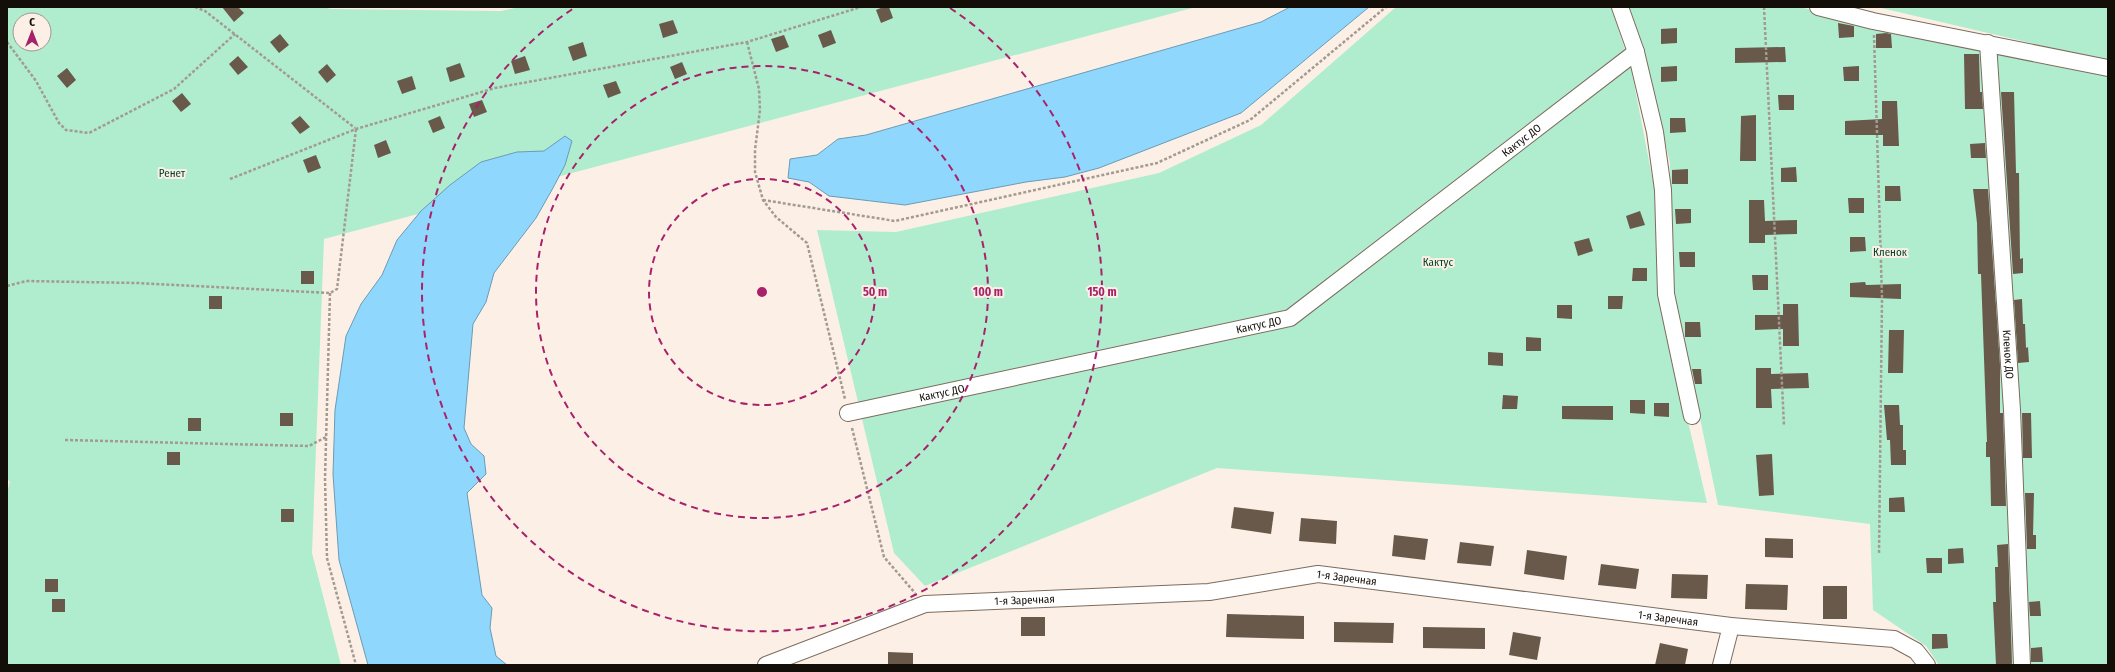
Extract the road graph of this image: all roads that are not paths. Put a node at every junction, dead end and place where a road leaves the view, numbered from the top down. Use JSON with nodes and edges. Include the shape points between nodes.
{"nodes":[{"id":1,"x":1620,"y":7,"type":"edge"},
{"id":2,"x":1818,"y":7,"type":"edge"},
{"id":3,"x":1988,"y":44,"type":"junction"},
{"id":4,"x":1636,"y":52,"type":"junction"},
{"id":5,"x":2108,"y":68,"type":"edge"},
{"id":6,"x":848,"y":412,"type":"road end"},
{"id":7,"x":1692,"y":416,"type":"dead end"},
{"id":8,"x":1731,"y":626,"type":"junction"},
{"id":9,"x":766,"y":665,"type":"edge"},
{"id":10,"x":1721,"y":665,"type":"edge"},
{"id":11,"x":1927,"y":665,"type":"edge"},
{"id":12,"x":2022,"y":665,"type":"edge"}],
"edges":[{"from":1,"to":4,"type":"street"},
{"from":2,"to":3,"type":"street"},
{"from":3,"to":5,"type":"street"},
{"from":3,"to":12,"type":"street","name":"Кленок ДО","via":[[2012,410]]},
{"from":4,"to":6,"type":"street","name":"Кактус ДО","via":[[1290,318]]},
{"from":4,"to":7,"type":"street","via":[[1655,132],[1663,190],[1666,294]]},
{"from":8,"to":9,"type":"street","name":"1-я Заречная","via":[[1318,574],[1209,592],[925,604]]},
{"from":8,"to":10,"type":"street"},
{"from":8,"to":11,"type":"street","name":"1-я Заречная","via":[[1894,639],[1916,651]]}]}
